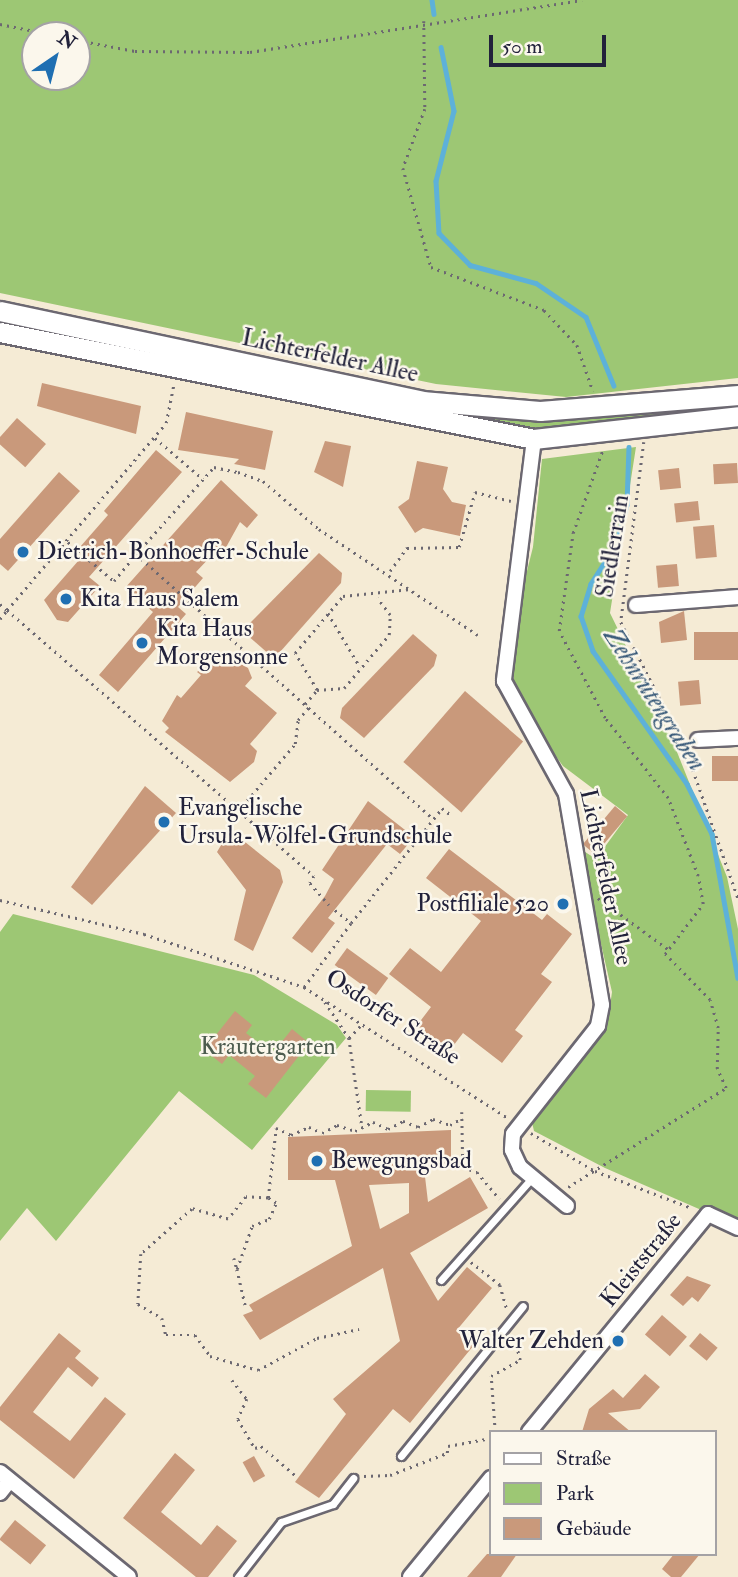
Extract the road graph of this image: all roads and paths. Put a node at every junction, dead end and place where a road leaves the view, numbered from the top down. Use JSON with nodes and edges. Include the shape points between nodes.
{"nodes":[{"id":1,"x":582,"y":0,"type":"edge"},
{"id":2,"x":425,"y":21,"type":"junction"},
{"id":3,"x":0,"y":24,"type":"edge"},
{"id":4,"x":21,"y":28,"type":"edge"},
{"id":5,"x":91,"y":43,"type":"edge"},
{"id":6,"x":0,"y":311,"type":"edge"},
{"id":7,"x":0,"y":332,"type":"edge"},
{"id":8,"x":176,"y":369,"type":"junction"},
{"id":9,"x":738,"y":395,"type":"edge"},
{"id":10,"x":594,"y":408,"type":"junction"},
{"id":11,"x":738,"y":416,"type":"edge"},
{"id":12,"x":643,"y":425,"type":"junction"},
{"id":13,"x":613,"y":428,"type":"junction"},
{"id":14,"x":154,"y":437,"type":"junction"},
{"id":15,"x":534,"y":439,"type":"junction"},
{"id":16,"x":203,"y":479,"type":"junction"},
{"id":17,"x":530,"y":506,"type":"junction"},
{"id":18,"x":68,"y":541,"type":"junction"},
{"id":19,"x":136,"y":554,"type":"junction"},
{"id":20,"x":390,"y":571,"type":"junction"},
{"id":21,"x":411,"y":589,"type":"junction"},
{"id":22,"x":376,"y":597,"type":"junction"},
{"id":23,"x":738,"y":597,"type":"edge"},
{"id":24,"x":0,"y":604,"type":"edge"},
{"id":25,"x":636,"y":605,"type":"dead end"},
{"id":26,"x":7,"y":610,"type":"junction"},
{"id":27,"x":328,"y":613,"type":"junction"},
{"id":28,"x":0,"y":618,"type":"edge"},
{"id":29,"x":478,"y":635,"type":"dead end"},
{"id":30,"x":361,"y":668,"type":"junction"},
{"id":31,"x":317,"y":690,"type":"junction"},
{"id":32,"x":304,"y":704,"type":"junction"},
{"id":33,"x":309,"y":707,"type":"junction"},
{"id":34,"x":738,"y":738,"type":"edge"},
{"id":35,"x":698,"y":740,"type":"dead end"},
{"id":36,"x":238,"y":811,"type":"junction"},
{"id":37,"x":451,"y":815,"type":"dead end"},
{"id":38,"x":433,"y":819,"type":"junction"},
{"id":39,"x":736,"y":883,"type":"edge"},
{"id":40,"x":584,"y":888,"type":"junction"},
{"id":41,"x":738,"y":898,"type":"edge"},
{"id":42,"x":1,"y":901,"type":"edge"},
{"id":43,"x":329,"y":905,"type":"dead end"},
{"id":44,"x":0,"y":909,"type":"edge"},
{"id":45,"x":335,"y":910,"type":"dead end"},
{"id":46,"x":351,"y":923,"type":"junction"},
{"id":47,"x":668,"y":949,"type":"junction"},
{"id":48,"x":304,"y":987,"type":"junction"},
{"id":49,"x":324,"y":999,"type":"junction"},
{"id":50,"x":362,"y":1024,"type":"junction"},
{"id":51,"x":349,"y":1038,"type":"junction"},
{"id":52,"x":462,"y":1112,"type":"dead end"},
{"id":53,"x":462,"y":1118,"type":"junction"},
{"id":54,"x":520,"y":1125,"type":"junction"},
{"id":55,"x":362,"y":1127,"type":"junction"},
{"id":56,"x":595,"y":1171,"type":"junction"},
{"id":57,"x":533,"y":1178,"type":"junction"},
{"id":58,"x":552,"y":1195,"type":"junction"},
{"id":59,"x":268,"y":1198,"type":"junction"},
{"id":60,"x":567,"y":1206,"type":"dead end"},
{"id":61,"x":507,"y":1207,"type":"junction"},
{"id":62,"x":708,"y":1214,"type":"junction"},
{"id":63,"x":738,"y":1228,"type":"edge"},
{"id":64,"x":234,"y":1258,"type":"dead end"},
{"id":65,"x":237,"y":1269,"type":"junction"},
{"id":66,"x":441,"y":1280,"type":"dead end"},
{"id":67,"x":245,"y":1305,"type":"dead end"},
{"id":68,"x":523,"y":1306,"type":"dead end"},
{"id":69,"x":359,"y":1329,"type":"dead end"},
{"id":70,"x":232,"y":1380,"type":"dead end"},
{"id":71,"x":531,"y":1430,"type":"edge"},
{"id":72,"x":490,"y":1438,"type":"edge"},
{"id":73,"x":401,"y":1456,"type":"dead end"},
{"id":74,"x":295,"y":1475,"type":"dead end"},
{"id":75,"x":5,"y":1476,"type":"edge"},
{"id":76,"x":353,"y":1478,"type":"joint"},
{"id":77,"x":490,"y":1479,"type":"edge"},
{"id":78,"x":0,"y":1493,"type":"edge"},
{"id":79,"x":129,"y":1577,"type":"edge"},
{"id":80,"x":238,"y":1577,"type":"edge"},
{"id":81,"x":410,"y":1577,"type":"edge"}],
"edges":[{"from":1,"to":2,"type":"path"},
{"from":2,"to":5,"type":"path","via":[[250,52],[135,51]]},
{"from":2,"to":10,"type":"path","via":[[425,109],[402,168],[431,267],[544,310],[577,345],[593,380]]},
{"from":3,"to":4,"type":"path"},
{"from":6,"to":10,"type":"main road","name":"Lichterfelder Allee","via":[[422,401],[496,410]]},
{"from":7,"to":8,"type":"main road","name":"Lichterfelder Allee"},
{"from":8,"to":14,"type":"path","via":[[166,423]]},
{"from":8,"to":15,"type":"main road","name":"Lichterfelder Allee"},
{"from":9,"to":10,"type":"main road","name":"Lichterfelder Allee"},
{"from":11,"to":12,"type":"main road","name":"Lichterfelder Allee"},
{"from":12,"to":13,"type":"main road","name":"Lichterfelder Allee"},
{"from":12,"to":39,"type":"path","name":"Siedlerrain","via":[[644,461],[620,614],[639,664],[682,741]]},
{"from":13,"to":15,"type":"main road","name":"Lichterfelder Allee"},
{"from":13,"to":47,"type":"path","via":[[590,475],[573,533],[559,631],[605,718],[668,798],[698,876],[703,904]]},
{"from":14,"to":16,"type":"path"},
{"from":14,"to":18,"type":"path"},
{"from":15,"to":17,"type":"street","name":"Lichterfelder Allee"},
{"from":16,"to":19,"type":"path"},
{"from":16,"to":20,"type":"path","via":[[214,467],[263,481],[319,529]]},
{"from":17,"to":20,"type":"path","via":[[475,492],[460,547],[407,548]]},
{"from":17,"to":40,"type":"street","name":"Lichterfelder Allee","via":[[505,635],[504,681],[566,794]]},
{"from":18,"to":19,"type":"path","via":[[114,580]]},
{"from":18,"to":26,"type":"path"},
{"from":19,"to":32,"type":"path"},
{"from":20,"to":21,"type":"path"},
{"from":21,"to":22,"type":"path"},
{"from":21,"to":29,"type":"path"},
{"from":22,"to":27,"type":"path","via":[[343,596]]},
{"from":22,"to":30,"type":"path","via":[[391,625]]},
{"from":23,"to":25,"type":"street"},
{"from":24,"to":26,"type":"path"},
{"from":26,"to":28,"type":"path"},
{"from":26,"to":36,"type":"path"},
{"from":27,"to":30,"type":"path"},
{"from":27,"to":31,"type":"path","via":[[295,653]]},
{"from":30,"to":31,"type":"path","via":[[344,688]]},
{"from":31,"to":32,"type":"path"},
{"from":32,"to":33,"type":"path"},
{"from":33,"to":36,"type":"path","via":[[298,720],[295,744]]},
{"from":33,"to":38,"type":"path"},
{"from":34,"to":35,"type":"street"},
{"from":36,"to":43,"type":"path","via":[[314,876],[310,883]]},
{"from":37,"to":38,"type":"path","via":[[442,808]]},
{"from":38,"to":46,"type":"path"},
{"from":39,"to":41,"type":"path","name":"Siedlerrain"},
{"from":40,"to":47,"type":"path"},
{"from":40,"to":54,"type":"street","name":"Lichterfelder Allee","via":[[603,984],[598,1026]]},
{"from":42,"to":44,"type":"path"},
{"from":42,"to":48,"type":"path","name":"Osdorfer Straße","via":[[144,934]]},
{"from":45,"to":46,"type":"path"},
{"from":46,"to":48,"type":"path"},
{"from":47,"to":56,"type":"path","via":[[665,954],[710,1000],[718,1028],[717,1069],[726,1088]]},
{"from":48,"to":49,"type":"path","name":"Osdorfer Straße"},
{"from":49,"to":50,"type":"path","name":"Osdorfer Straße"},
{"from":49,"to":51,"type":"path"},
{"from":50,"to":51,"type":"path"},
{"from":50,"to":54,"type":"path","name":"Osdorfer Straße"},
{"from":51,"to":55,"type":"path"},
{"from":52,"to":53,"type":"path"},
{"from":53,"to":55,"type":"path","via":[[450,1125],[433,1119],[418,1128],[403,1121],[388,1129],[373,1122]]},
{"from":53,"to":61,"type":"path","via":[[463,1167],[477,1172]]},
{"from":54,"to":56,"type":"path","name":"Osdorfer Straße"},
{"from":54,"to":57,"type":"street","via":[[512,1150]]},
{"from":55,"to":59,"type":"path","via":[[337,1125],[322,1133],[309,1127],[292,1135],[276,1128]]},
{"from":56,"to":58,"type":"path"},
{"from":56,"to":62,"type":"path","name":"Osdorfer Straße"},
{"from":57,"to":58,"type":"street"},
{"from":57,"to":61,"type":"lane"},
{"from":58,"to":60,"type":"street"},
{"from":59,"to":65,"type":"path","via":[[276,1203],[270,1219],[252,1226]]},
{"from":59,"to":69,"type":"path","via":[[246,1197],[228,1219],[192,1209],[141,1254],[138,1304],[162,1318],[166,1335],[195,1335],[210,1356],[258,1370],[317,1338]]},
{"from":61,"to":66,"type":"lane"},
{"from":62,"to":63,"type":"street"},
{"from":62,"to":71,"type":"street","name":"Kleiststraße"},
{"from":64,"to":65,"type":"path"},
{"from":65,"to":67,"type":"path"},
{"from":68,"to":73,"type":"lane"},
{"from":70,"to":74,"type":"path","via":[[247,1399],[238,1419],[255,1448],[261,1446]]},
{"from":72,"to":76,"type":"path","via":[[448,1446],[447,1453],[390,1475]]},
{"from":75,"to":78,"type":"street"},
{"from":75,"to":79,"type":"street"},
{"from":76,"to":80,"type":"lane","via":[[332,1504],[281,1522]]},
{"from":77,"to":81,"type":"street"}]}
